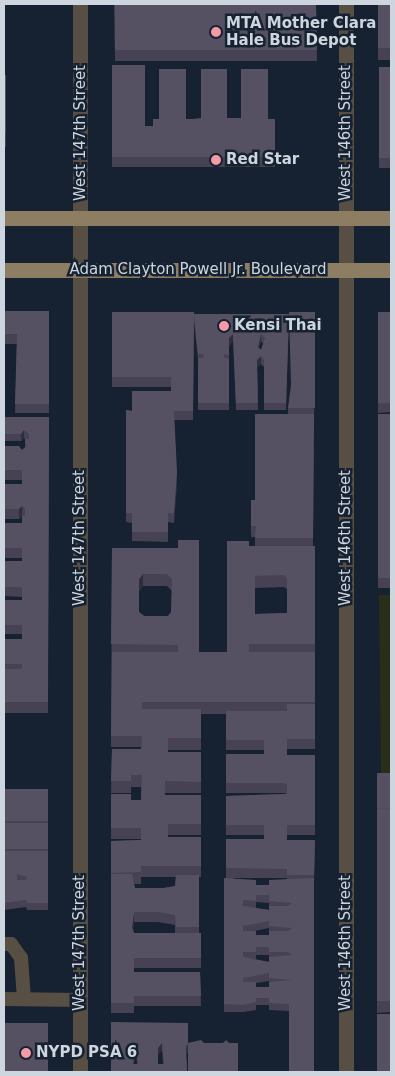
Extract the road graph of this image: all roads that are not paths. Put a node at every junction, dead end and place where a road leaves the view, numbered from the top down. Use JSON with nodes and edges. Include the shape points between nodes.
{"nodes":[{"id":1,"x":80,"y":4,"type":"edge"},
{"id":2,"x":346,"y":4,"type":"edge"},
{"id":3,"x":4,"y":218,"type":"edge"},
{"id":4,"x":81,"y":218,"type":"junction"},
{"id":5,"x":346,"y":218,"type":"junction"},
{"id":6,"x":391,"y":218,"type":"edge"},
{"id":7,"x":4,"y":270,"type":"edge"},
{"id":8,"x":80,"y":270,"type":"junction"},
{"id":9,"x":346,"y":270,"type":"junction"},
{"id":10,"x":391,"y":270,"type":"edge"},
{"id":11,"x":4,"y":944,"type":"edge"},
{"id":12,"x":24,"y":998,"type":"junction"},
{"id":13,"x":4,"y":999,"type":"edge"},
{"id":14,"x":80,"y":1000,"type":"junction"},
{"id":15,"x":80,"y":1072,"type":"edge"},
{"id":16,"x":346,"y":1072,"type":"edge"}],
"edges":[{"from":1,"to":4,"type":"street","name":"West 147th Street"},
{"from":2,"to":5,"type":"street","name":"West 146th Street"},
{"from":3,"to":4,"type":"main road"},
{"from":4,"to":5,"type":"main road"},
{"from":4,"to":8,"type":"street","name":"West 147th Street"},
{"from":5,"to":6,"type":"main road"},
{"from":5,"to":9,"type":"street","name":"West 146th Street"},
{"from":7,"to":8,"type":"main road","name":"Adam Clayton Powell Jr. Boulevard"},
{"from":8,"to":9,"type":"main road","name":"Adam Clayton Powell Jr. Boulevard"},
{"from":8,"to":14,"type":"street","name":"West 147th Street"},
{"from":9,"to":10,"type":"main road","name":"Adam Clayton Powell Jr. Boulevard"},
{"from":9,"to":16,"type":"street","name":"West 146th Street"},
{"from":11,"to":12,"type":"lane","via":[[11,944],[21,958]]},
{"from":12,"to":13,"type":"lane"},
{"from":12,"to":14,"type":"lane"},
{"from":14,"to":15,"type":"street","name":"West 147th Street"}]}
